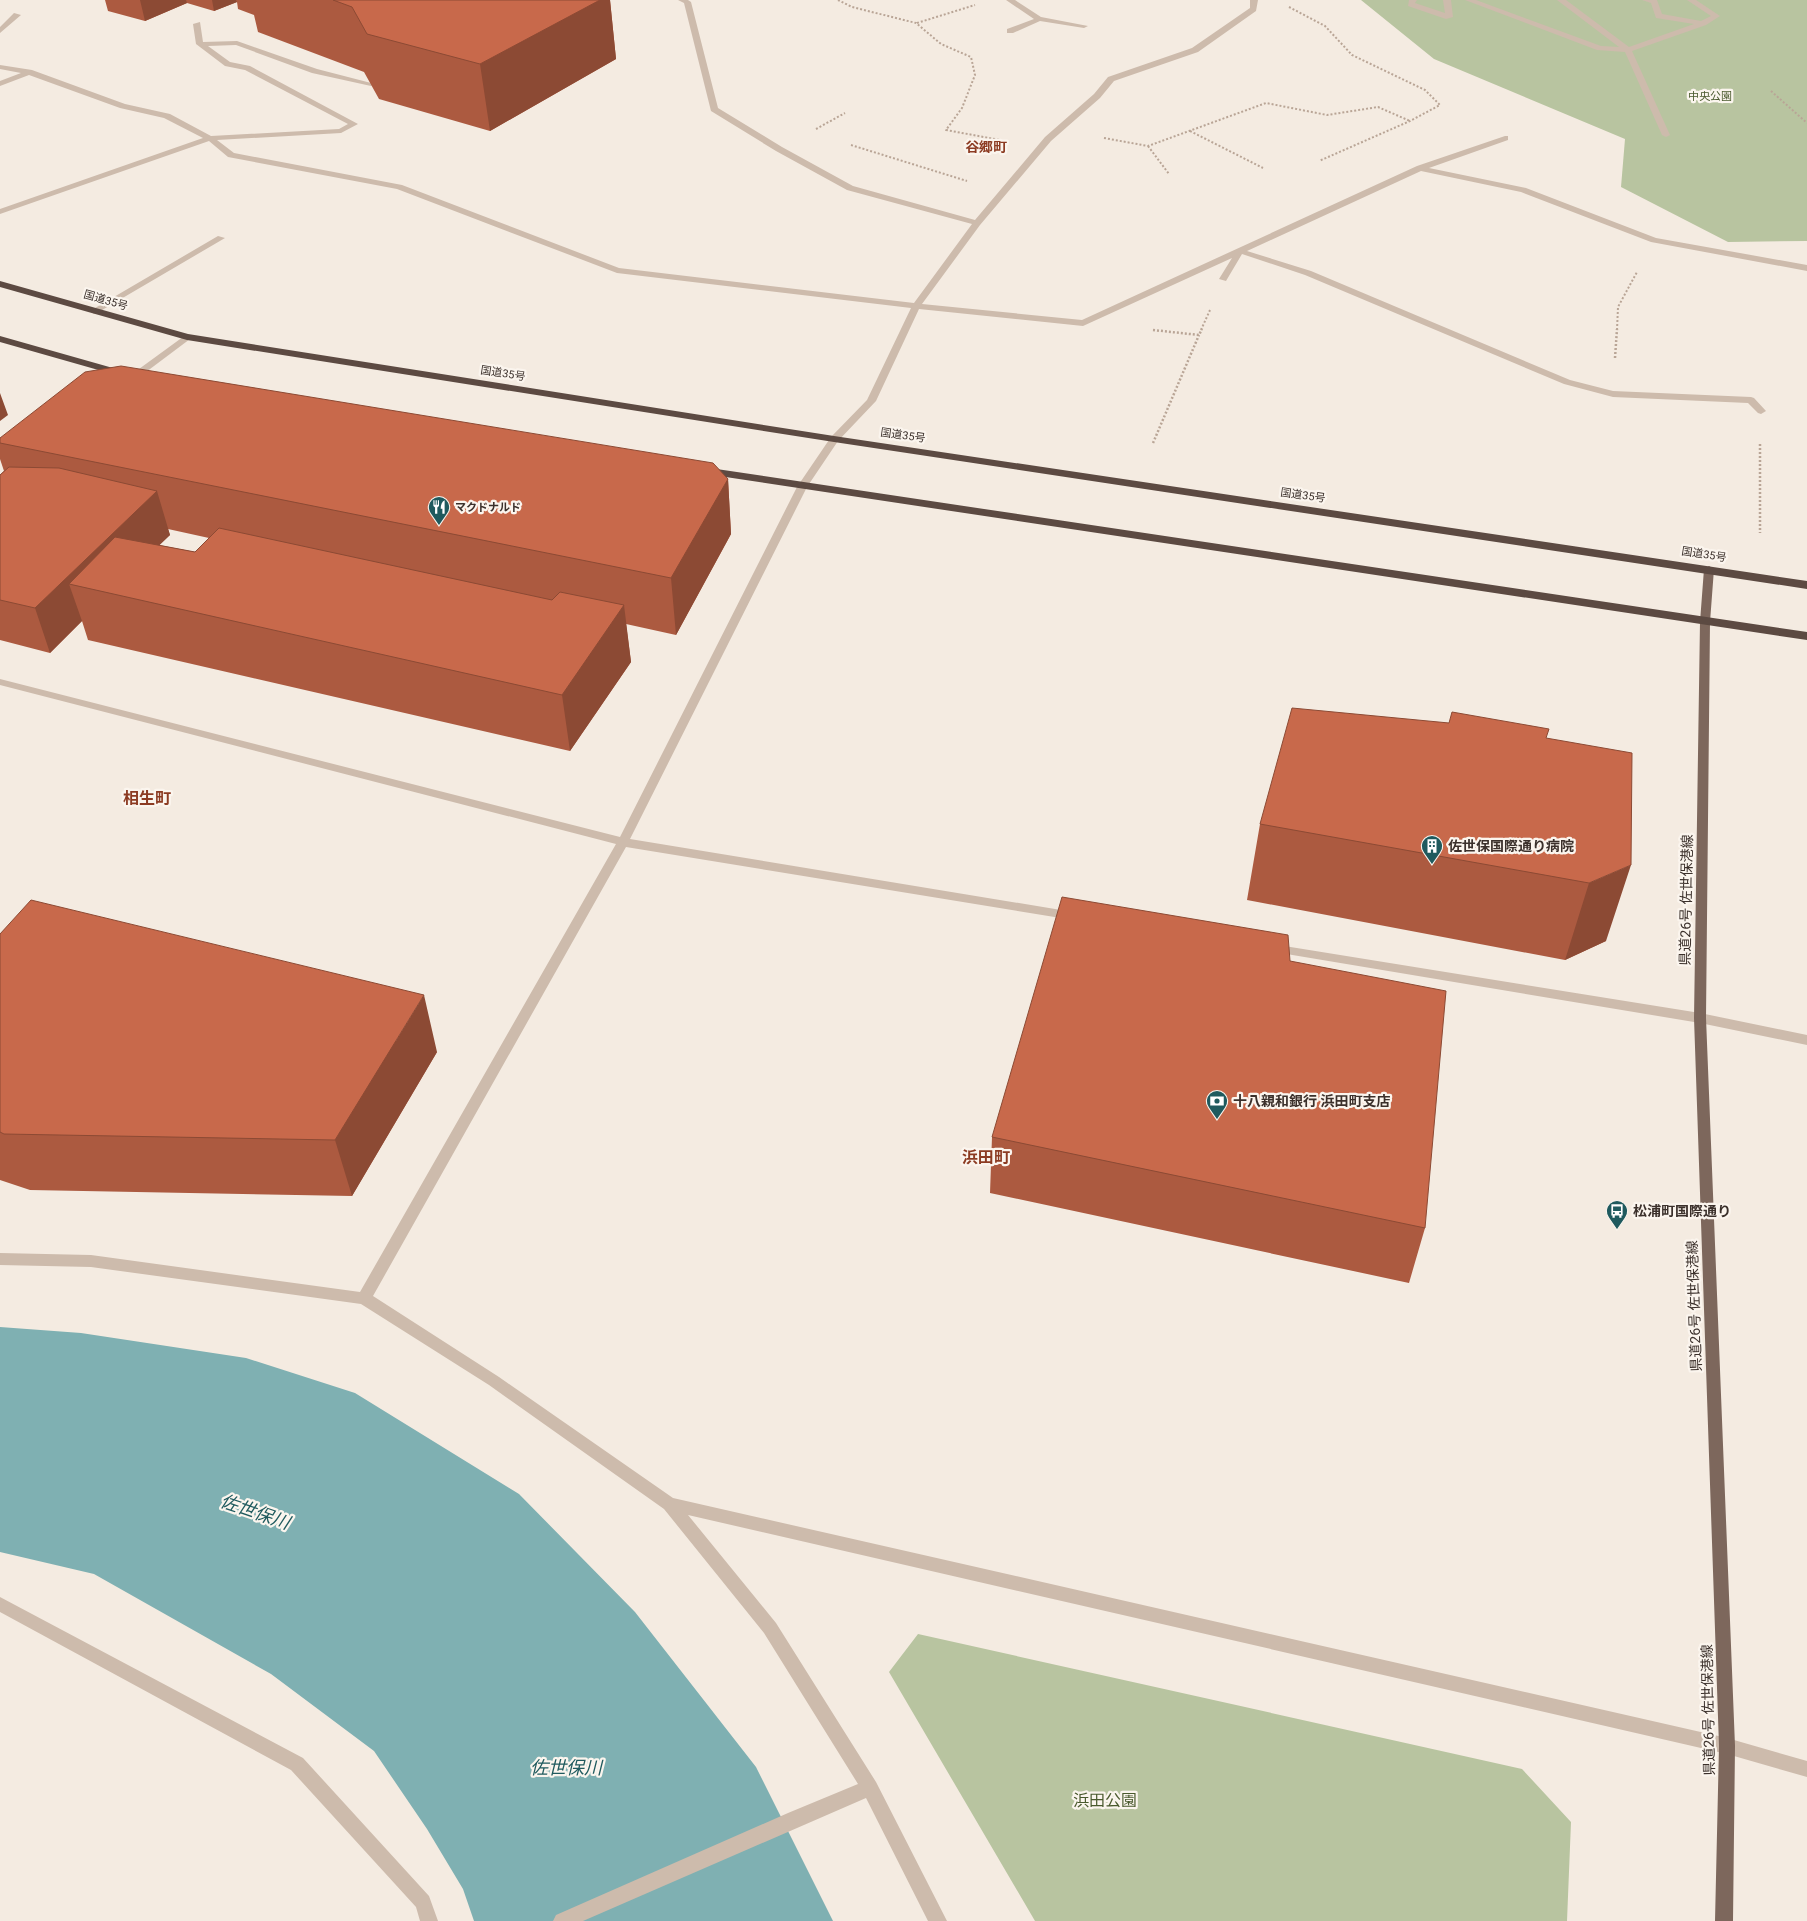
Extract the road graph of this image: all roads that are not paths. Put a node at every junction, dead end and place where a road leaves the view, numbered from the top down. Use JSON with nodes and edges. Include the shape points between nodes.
{"nodes":[{"id":1,"x":682,"y":0,"type":"edge"},
{"id":2,"x":1010,"y":0,"type":"edge"},
{"id":3,"x":1254,"y":0,"type":"edge"},
{"id":4,"x":1413,"y":0,"type":"edge"},
{"id":5,"x":1447,"y":0,"type":"edge"},
{"id":6,"x":1469,"y":0,"type":"edge"},
{"id":7,"x":1561,"y":0,"type":"edge"},
{"id":8,"x":1646,"y":0,"type":"edge"},
{"id":9,"x":1691,"y":0,"type":"edge"},
{"id":10,"x":17,"y":15,"type":"dead end"},
{"id":11,"x":1039,"y":19,"type":"junction"},
{"id":12,"x":1703,"y":23,"type":"junction"},
{"id":13,"x":197,"y":24,"type":"dead end"},
{"id":14,"x":1084,"y":26,"type":"dead end"},
{"id":15,"x":0,"y":31,"type":"edge"},
{"id":16,"x":1010,"y":31,"type":"dead end"},
{"id":17,"x":200,"y":44,"type":"junction"},
{"id":18,"x":1628,"y":50,"type":"junction"},
{"id":19,"x":0,"y":68,"type":"edge"},
{"id":20,"x":29,"y":72,"type":"junction"},
{"id":21,"x":0,"y":84,"type":"edge"},
{"id":22,"x":371,"y":84,"type":"edge"},
{"id":23,"x":1666,"y":136,"type":"dead end"},
{"id":24,"x":210,"y":138,"type":"junction"},
{"id":25,"x":1506,"y":138,"type":"dead end"},
{"id":26,"x":1420,"y":168,"type":"junction"},
{"id":27,"x":0,"y":212,"type":"edge"},
{"id":28,"x":977,"y":223,"type":"junction"},
{"id":29,"x":221,"y":238,"type":"dead end"},
{"id":30,"x":1240,"y":251,"type":"junction"},
{"id":31,"x":1807,"y":268,"type":"edge"},
{"id":32,"x":1223,"y":279,"type":"dead end"},
{"id":33,"x":0,"y":284,"type":"edge"},
{"id":34,"x":916,"y":306,"type":"junction"},
{"id":35,"x":94,"y":311,"type":"junction"},
{"id":36,"x":187,"y":337,"type":"junction"},
{"id":37,"x":0,"y":339,"type":"edge"},
{"id":38,"x":130,"y":380,"type":"junction"},
{"id":39,"x":154,"y":381,"type":"edge"},
{"id":40,"x":1760,"y":412,"type":"road end"},
{"id":41,"x":834,"y":439,"type":"junction"},
{"id":42,"x":694,"y":469,"type":"edge"},
{"id":43,"x":802,"y":487,"type":"junction"},
{"id":44,"x":1709,"y":569,"type":"junction"},
{"id":45,"x":1807,"y":585,"type":"edge"},
{"id":46,"x":1705,"y":622,"type":"junction"},
{"id":47,"x":1807,"y":636,"type":"edge"},
{"id":48,"x":0,"y":682,"type":"edge"},
{"id":49,"x":623,"y":842,"type":"junction"},
{"id":50,"x":1083,"y":917,"type":"edge"},
{"id":51,"x":1260,"y":946,"type":"edge"},
{"id":52,"x":1700,"y":1018,"type":"junction"},
{"id":53,"x":1807,"y":1040,"type":"edge"},
{"id":54,"x":0,"y":1259,"type":"edge"},
{"id":55,"x":364,"y":1298,"type":"junction"},
{"id":56,"x":669,"y":1504,"type":"junction"},
{"id":57,"x":0,"y":1604,"type":"edge"},
{"id":58,"x":1727,"y":1746,"type":"junction"},
{"id":59,"x":1807,"y":1769,"type":"edge"},
{"id":60,"x":870,"y":1788,"type":"junction"},
{"id":61,"x":429,"y":1921,"type":"edge"},
{"id":62,"x":562,"y":1921,"type":"edge"},
{"id":63,"x":938,"y":1921,"type":"edge"},
{"id":64,"x":1724,"y":1921,"type":"edge"}],
"edges":[{"from":1,"to":28,"type":"street","via":[[687,2],[714,109],[850,188]]},
{"from":2,"to":11,"type":"street"},
{"from":3,"to":28,"type":"street","via":[[1253,9],[1195,50],[1111,79],[1040,148]]},
{"from":4,"to":5,"type":"street","via":[[1411,4],[1449,17]]},
{"from":6,"to":18,"type":"street","via":[[1600,48]]},
{"from":7,"to":18,"type":"street"},
{"from":8,"to":12,"type":"street","via":[[1654,2],[1659,16]]},
{"from":9,"to":12,"type":"street","via":[[1716,16]]},
{"from":10,"to":15,"type":"street"},
{"from":11,"to":14,"type":"street"},
{"from":11,"to":16,"type":"street"},
{"from":12,"to":18,"type":"street"},
{"from":13,"to":17,"type":"street"},
{"from":17,"to":22,"type":"street","via":[[237,43],[315,71]]},
{"from":17,"to":24,"type":"street","via":[[228,64],[247,68],[354,124],[341,131]]},
{"from":18,"to":23,"type":"street"},
{"from":19,"to":20,"type":"street"},
{"from":20,"to":21,"type":"street"},
{"from":20,"to":24,"type":"street","via":[[123,106],[167,116]]},
{"from":24,"to":27,"type":"street"},
{"from":24,"to":34,"type":"street","via":[[231,155],[399,187],[617,270]]},
{"from":25,"to":26,"type":"street"},
{"from":26,"to":30,"type":"street"},
{"from":26,"to":31,"type":"street","via":[[1523,190],[1654,240]]},
{"from":28,"to":34,"type":"street"},
{"from":29,"to":35,"type":"street"},
{"from":30,"to":32,"type":"street"},
{"from":30,"to":34,"type":"street","via":[[1083,324]]},
{"from":30,"to":40,"type":"street","via":[[1308,273],[1567,382],[1613,394],[1751,400]]},
{"from":33,"to":35,"type":"highway","name":"国道35号"},
{"from":34,"to":41,"type":"street","via":[[871,401]]},
{"from":35,"to":36,"type":"highway","name":"国道35号"},
{"from":36,"to":38,"type":"street"},
{"from":36,"to":41,"type":"highway","name":"国道35号"},
{"from":37,"to":38,"type":"highway"},
{"from":38,"to":39,"type":"highway"},
{"from":41,"to":43,"type":"street"},
{"from":41,"to":44,"type":"highway","name":"国道35号"},
{"from":42,"to":43,"type":"highway"},
{"from":43,"to":46,"type":"highway"},
{"from":43,"to":49,"type":"street"},
{"from":44,"to":45,"type":"highway","name":"国道35号"},
{"from":44,"to":46,"type":"main road","name":"県道26号 佐世保港線"},
{"from":46,"to":47,"type":"highway"},
{"from":46,"to":52,"type":"main road","name":"県道26号 佐世保港線"},
{"from":48,"to":49,"type":"street"},
{"from":49,"to":50,"type":"street"},
{"from":49,"to":55,"type":"street"},
{"from":51,"to":52,"type":"street"},
{"from":52,"to":53,"type":"street"},
{"from":52,"to":58,"type":"main road","name":"県道26号 佐世保港線"},
{"from":54,"to":55,"type":"street","via":[[91,1261]]},
{"from":55,"to":56,"type":"street","via":[[494,1381]]},
{"from":56,"to":58,"type":"street"},
{"from":56,"to":60,"type":"street","via":[[770,1628]]},
{"from":57,"to":61,"type":"street","via":[[297,1764],[423,1902]]},
{"from":58,"to":59,"type":"street"},
{"from":58,"to":64,"type":"main road","name":"県道26号 佐世保港線"},
{"from":60,"to":62,"type":"street"},
{"from":60,"to":63,"type":"street"}]}
